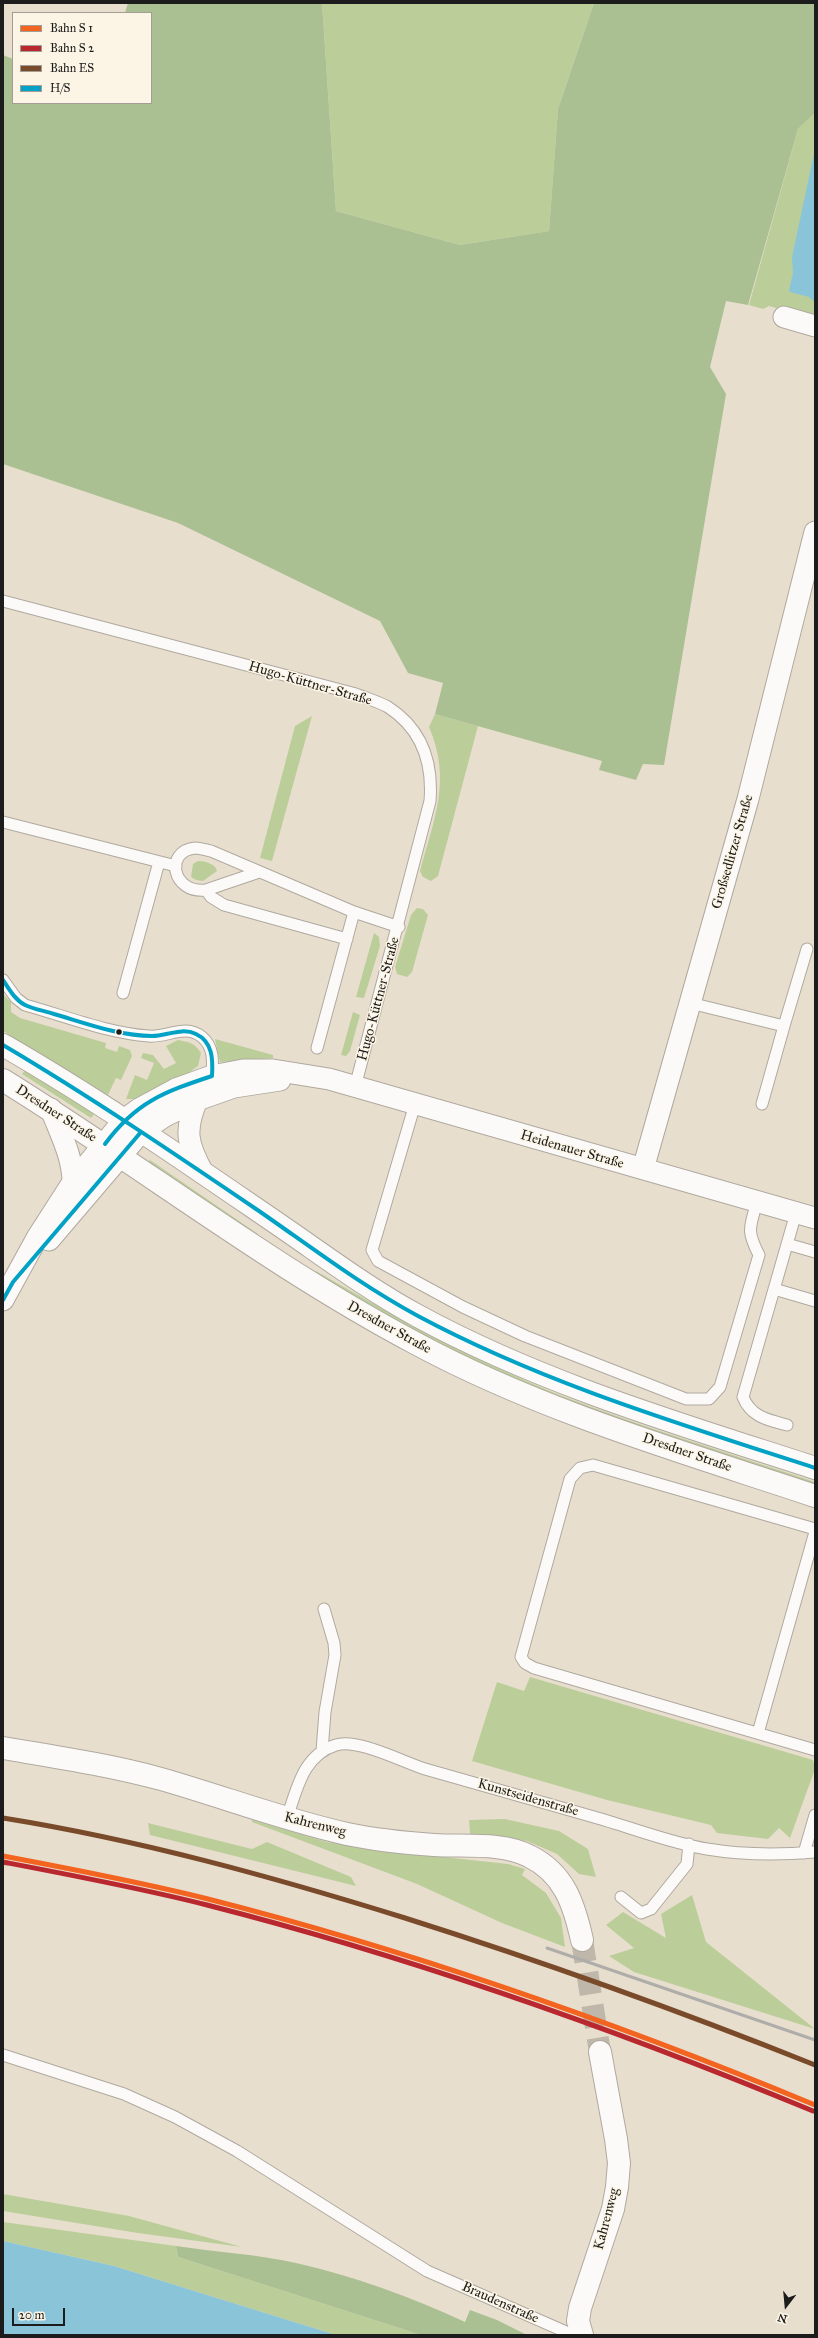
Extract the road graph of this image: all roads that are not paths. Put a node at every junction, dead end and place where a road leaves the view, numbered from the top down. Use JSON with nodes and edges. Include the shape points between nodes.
{"nodes":[{"id":1,"x":784,"y":317,"type":"dead end"},
{"id":2,"x":815,"y":326,"type":"edge"},
{"id":3,"x":815,"y":532,"type":"edge"},
{"id":4,"x":3,"y":601,"type":"edge"},
{"id":5,"x":3,"y":822,"type":"edge"},
{"id":6,"x":159,"y":862,"type":"junction"},
{"id":7,"x":176,"y":866,"type":"junction"},
{"id":8,"x":258,"y":872,"type":"junction"},
{"id":9,"x":206,"y":890,"type":"junction"},
{"id":10,"x":354,"y":912,"type":"junction"},
{"id":11,"x":399,"y":928,"type":"junction"},
{"id":12,"x":347,"y":939,"type":"junction"},
{"id":13,"x":807,"y":949,"type":"dead end"},
{"id":14,"x":3,"y":980,"type":"edge"},
{"id":15,"x":123,"y":993,"type":"dead end"},
{"id":16,"x":690,"y":1003,"type":"junction"},
{"id":17,"x":784,"y":1026,"type":"junction"},
{"id":18,"x":3,"y":1045,"type":"edge"},
{"id":19,"x":317,"y":1048,"type":"dead end"},
{"id":20,"x":212,"y":1076,"type":"junction"},
{"id":21,"x":3,"y":1080,"type":"edge"},
{"id":22,"x":329,"y":1080,"type":"junction"},
{"id":23,"x":355,"y":1087,"type":"junction"},
{"id":24,"x":197,"y":1100,"type":"junction"},
{"id":25,"x":415,"y":1104,"type":"junction"},
{"id":26,"x":762,"y":1104,"type":"dead end"},
{"id":27,"x":51,"y":1109,"type":"junction"},
{"id":28,"x":132,"y":1126,"type":"junction"},
{"id":29,"x":112,"y":1151,"type":"junction"},
{"id":30,"x":642,"y":1169,"type":"junction"},
{"id":31,"x":203,"y":1173,"type":"junction"},
{"id":32,"x":74,"y":1182,"type":"junction"},
{"id":33,"x":757,"y":1202,"type":"junction"},
{"id":34,"x":805,"y":1216,"type":"edge"},
{"id":35,"x":787,"y":1244,"type":"junction"},
{"id":36,"x":815,"y":1252,"type":"edge"},
{"id":37,"x":13,"y":1282,"type":"junction"},
{"id":38,"x":774,"y":1289,"type":"junction"},
{"id":39,"x":3,"y":1300,"type":"edge"},
{"id":40,"x":815,"y":1301,"type":"edge"},
{"id":41,"x":787,"y":1425,"type":"dead end"},
{"id":42,"x":815,"y":1468,"type":"edge"},
{"id":43,"x":815,"y":1496,"type":"edge"},
{"id":44,"x":815,"y":1530,"type":"edge"},
{"id":45,"x":324,"y":1609,"type":"dead end"},
{"id":46,"x":758,"y":1733,"type":"junction"},
{"id":47,"x":3,"y":1748,"type":"edge"},
{"id":48,"x":815,"y":1750,"type":"edge"},
{"id":49,"x":322,"y":1751,"type":"junction"},
{"id":50,"x":815,"y":1815,"type":"edge"},
{"id":51,"x":287,"y":1818,"type":"junction"},
{"id":52,"x":689,"y":1844,"type":"junction"},
{"id":53,"x":810,"y":1853,"type":"edge"},
{"id":54,"x":621,"y":1897,"type":"dead end"},
{"id":55,"x":582,"y":1940,"type":"tunnel mouth"},
{"id":56,"x":600,"y":2052,"type":"tunnel mouth"},
{"id":57,"x":3,"y":2055,"type":"edge"},
{"id":58,"x":573,"y":2335,"type":"edge"},
{"id":59,"x":582,"y":2335,"type":"edge"}],
"edges":[{"from":1,"to":2,"type":"street"},
{"from":3,"to":16,"type":"street","name":"Großsedlitzer Straße","via":[[748,799]]},
{"from":4,"to":11,"type":"lane","name":"Hugo-Küttner-Straße","via":[[356,694],[387,707],[406,721],[426,749],[432,782],[430,801]]},
{"from":5,"to":6,"type":"lane"},
{"from":6,"to":7,"type":"lane"},
{"from":6,"to":15,"type":"lane"},
{"from":7,"to":8,"type":"lane","via":[[178,857],[196,848],[211,851]]},
{"from":7,"to":9,"type":"lane","via":[[176,876],[180,882],[197,891]]},
{"from":8,"to":9,"type":"lane"},
{"from":8,"to":10,"type":"lane"},
{"from":9,"to":12,"type":"lane","via":[[211,897],[224,905]]},
{"from":10,"to":11,"type":"lane"},
{"from":10,"to":12,"type":"lane"},
{"from":11,"to":23,"type":"lane","name":"Hugo-Küttner-Straße"},
{"from":12,"to":19,"type":"lane"},
{"from":13,"to":17,"type":"lane"},
{"from":14,"to":20,"type":"lane","via":[[16,998],[25,1005],[121,1032],[156,1037],[179,1031],[194,1032],[211,1048]]},
{"from":16,"to":17,"type":"lane"},
{"from":16,"to":30,"type":"street","name":"Großsedlitzer Straße"},
{"from":17,"to":26,"type":"lane"},
{"from":18,"to":28,"type":"main road","name":"Dresdner Straße"},
{"from":20,"to":22,"type":"street","name":"Heidenauer Straße","via":[[260,1069]]},
{"from":20,"to":28,"type":"street","name":"Heidenauer Straße","via":[[176,1089],[142,1107]]},
{"from":21,"to":27,"type":"main road","name":"Dresdner Straße"},
{"from":22,"to":23,"type":"street","name":"Heidenauer Straße"},
{"from":22,"to":24,"type":"street","name":"Heidenauer Straße","via":[[260,1082],[234,1087]]},
{"from":23,"to":25,"type":"street","name":"Heidenauer Straße"},
{"from":24,"to":28,"type":"street","name":"Heidenauer Straße"},
{"from":24,"to":31,"type":"street","via":[[190,1117],[188,1141]]},
{"from":25,"to":30,"type":"street","name":"Heidenauer Straße"},
{"from":25,"to":33,"type":"lane","via":[[372,1250],[378,1261],[463,1307],[525,1336],[686,1398],[709,1399],[720,1388],[759,1255],[749,1231]]},
{"from":27,"to":29,"type":"main road","name":"Dresdner Straße"},
{"from":27,"to":32,"type":"street","via":[[69,1154]]},
{"from":28,"to":29,"type":"street"},
{"from":28,"to":31,"type":"main road","name":"Dresdner Straße"},
{"from":29,"to":32,"type":"street"},
{"from":29,"to":37,"type":"street"},
{"from":29,"to":43,"type":"main road","name":"Dresdner Straße","via":[[278,1264],[415,1343],[476,1374],[574,1416]]},
{"from":30,"to":33,"type":"street","name":"Heidenauer Straße"},
{"from":31,"to":42,"type":"main road","name":"Dresdner Straße","via":[[417,1316],[560,1382],[634,1410]]},
{"from":32,"to":37,"type":"street","via":[[37,1238]]},
{"from":33,"to":34,"type":"street","name":"Heidenauer Straße"},
{"from":34,"to":35,"type":"lane"},
{"from":35,"to":36,"type":"lane"},
{"from":35,"to":38,"type":"lane"},
{"from":37,"to":39,"type":"street"},
{"from":38,"to":40,"type":"lane"},
{"from":38,"to":41,"type":"lane","via":[[743,1397],[750,1410],[761,1418]]},
{"from":44,"to":46,"type":"lane"},
{"from":44,"to":46,"type":"lane","via":[[593,1465],[580,1468],[570,1480],[538,1590],[521,1657],[534,1668]]},
{"from":45,"to":49,"type":"lane","via":[[335,1655],[325,1712]]},
{"from":46,"to":48,"type":"lane"},
{"from":47,"to":51,"type":"main road","name":"Kahrenweg","via":[[146,1776]]},
{"from":49,"to":51,"type":"lane","name":"Kunstseidenstraße","via":[[312,1760],[302,1776]]},
{"from":49,"to":52,"type":"lane","name":"Kunstseidenstraße","via":[[346,1743],[357,1744],[407,1764]]},
{"from":50,"to":53,"type":"lane"},
{"from":51,"to":55,"type":"main road","name":"Kahrenweg","via":[[348,1834],[400,1843],[515,1850],[545,1865],[559,1879],[569,1894]]},
{"from":52,"to":53,"type":"lane","name":"Kunstseidenstraße","via":[[735,1853]]},
{"from":52,"to":54,"type":"lane","via":[[687,1864],[651,1909],[641,1913]]},
{"from":56,"to":59,"type":"main road","name":"Kahrenweg","via":[[619,2163],[613,2209],[580,2308],[578,2321]]},
{"from":57,"to":58,"type":"lane","name":"Braudenstraße","via":[[124,2094],[175,2117],[237,2151],[426,2271]]}]}
